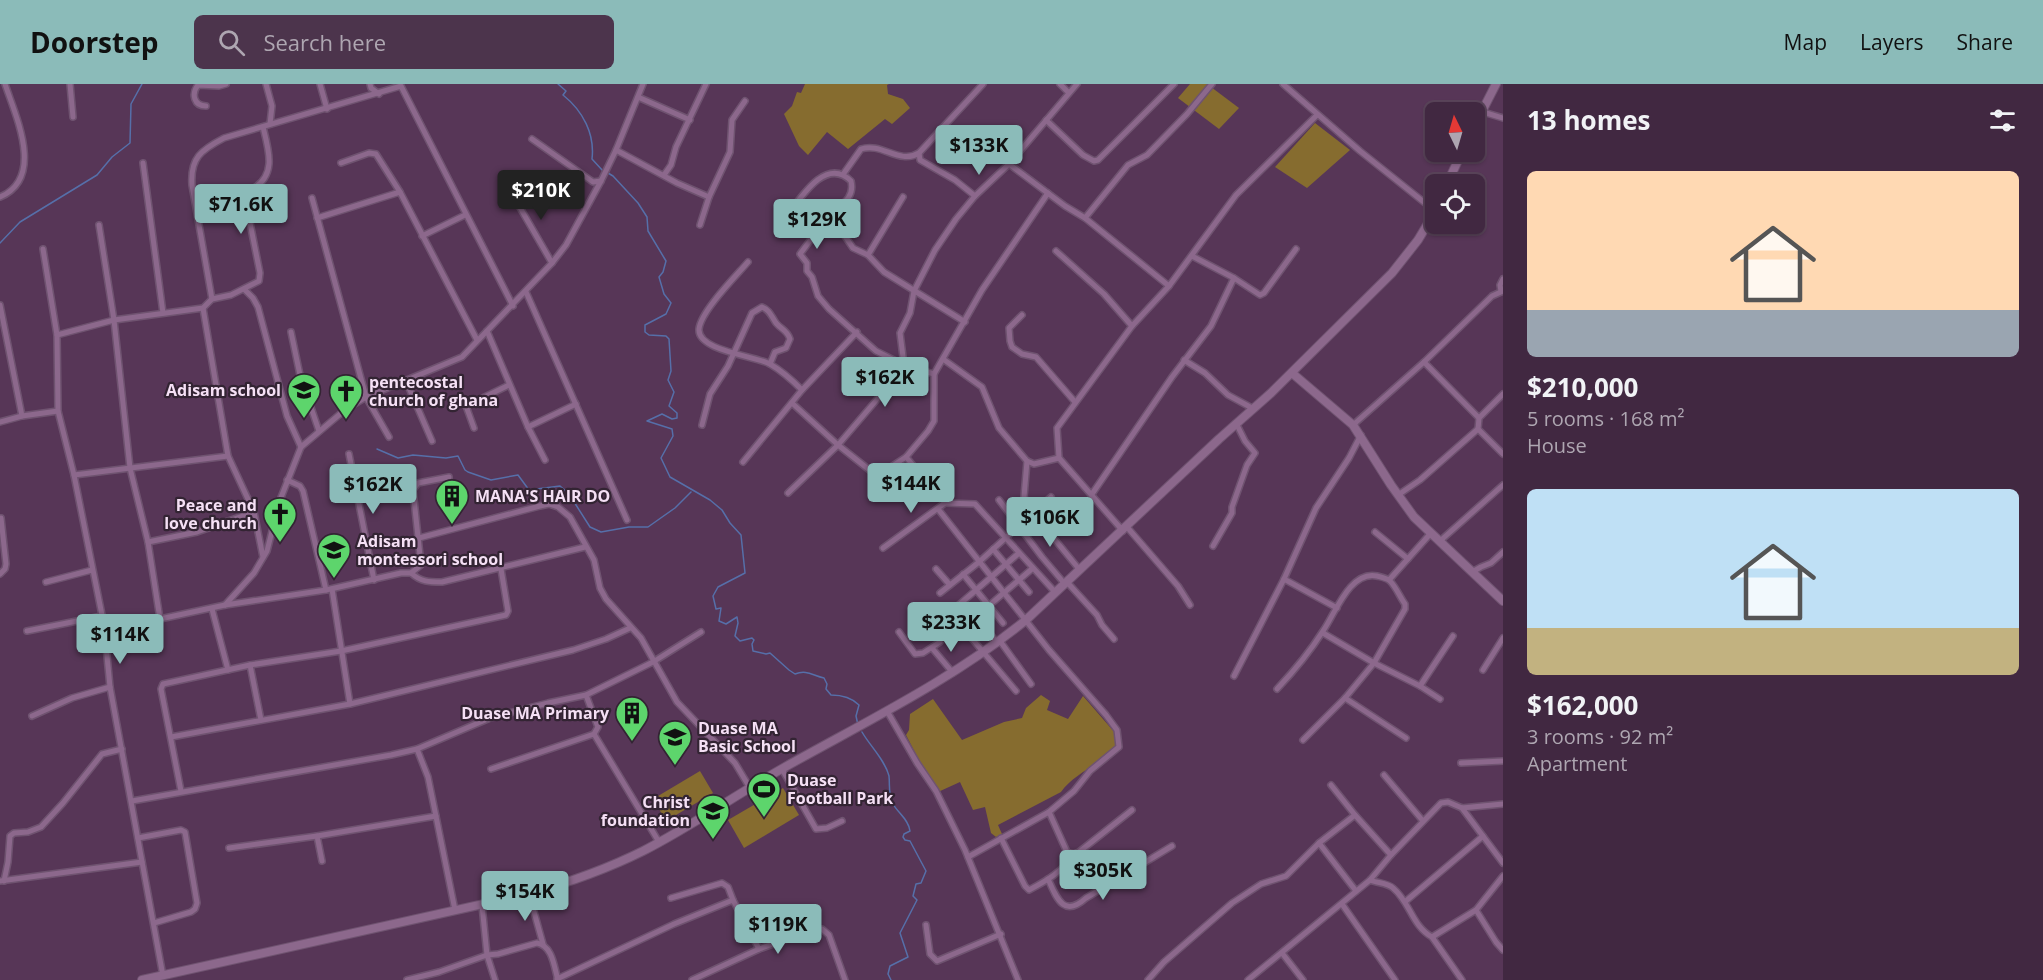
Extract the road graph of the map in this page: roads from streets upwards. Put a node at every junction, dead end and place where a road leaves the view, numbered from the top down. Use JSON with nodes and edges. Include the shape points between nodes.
{"nodes":[{"id":1,"x":5,"y":84,"type":"edge"},
{"id":2,"x":70,"y":84,"type":"edge"},
{"id":3,"x":226,"y":84,"type":"edge"},
{"id":4,"x":266,"y":84,"type":"edge"},
{"id":5,"x":320,"y":84,"type":"edge"},
{"id":6,"x":643,"y":84,"type":"edge"},
{"id":7,"x":706,"y":84,"type":"edge"},
{"id":8,"x":983,"y":84,"type":"edge"},
{"id":9,"x":1060,"y":84,"type":"edge"},
{"id":10,"x":1077,"y":84,"type":"edge"},
{"id":11,"x":1174,"y":84,"type":"edge"},
{"id":12,"x":1212,"y":84,"type":"edge"},
{"id":13,"x":1283,"y":84,"type":"edge"},
{"id":14,"x":1496,"y":84,"type":"edge"},
{"id":15,"x":371,"y":86,"type":"edge"},
{"id":16,"x":1068,"y":92,"type":"junction"},
{"id":17,"x":379,"y":94,"type":"junction"},
{"id":18,"x":368,"y":97,"type":"junction"},
{"id":19,"x":638,"y":97,"type":"junction"},
{"id":20,"x":745,"y":101,"type":"dead end"},
{"id":21,"x":206,"y":106,"type":"dead end"},
{"id":22,"x":1485,"y":108,"type":"edge"},
{"id":23,"x":327,"y":109,"type":"junction"},
{"id":24,"x":1485,"y":113,"type":"edge"},
{"id":25,"x":1317,"y":115,"type":"junction"},
{"id":26,"x":73,"y":117,"type":"dead end"},
{"id":27,"x":1503,"y":118,"type":"edge"},
{"id":28,"x":690,"y":120,"type":"junction"},
{"id":29,"x":1046,"y":120,"type":"junction"},
{"id":30,"x":270,"y":124,"type":"junction"},
{"id":31,"x":263,"y":127,"type":"junction"},
{"id":32,"x":532,"y":139,"type":"dead end"},
{"id":33,"x":616,"y":150,"type":"junction"},
{"id":34,"x":917,"y":157,"type":"junction"},
{"id":35,"x":143,"y":163,"type":"dead end"},
{"id":36,"x":341,"y":163,"type":"dead end"},
{"id":37,"x":1009,"y":164,"type":"junction"},
{"id":38,"x":844,"y":173,"type":"junction"},
{"id":39,"x":664,"y":175,"type":"junction"},
{"id":40,"x":601,"y":181,"type":"junction"},
{"id":41,"x":400,"y":192,"type":"junction"},
{"id":42,"x":511,"y":192,"type":"dead end"},
{"id":43,"x":244,"y":193,"type":"junction"},
{"id":44,"x":1048,"y":193,"type":"junction"},
{"id":45,"x":709,"y":196,"type":"junction"},
{"id":46,"x":975,"y":196,"type":"junction"},
{"id":47,"x":0,"y":197,"type":"edge"},
{"id":48,"x":903,"y":197,"type":"dead end"},
{"id":49,"x":312,"y":198,"type":"dead end"},
{"id":50,"x":1425,"y":202,"type":"edge"},
{"id":51,"x":196,"y":203,"type":"junction"},
{"id":52,"x":830,"y":214,"type":"junction"},
{"id":53,"x":465,"y":215,"type":"junction"},
{"id":54,"x":317,"y":218,"type":"junction"},
{"id":55,"x":1085,"y":218,"type":"junction"},
{"id":56,"x":781,"y":224,"type":"dead end"},
{"id":57,"x":99,"y":225,"type":"dead end"},
{"id":58,"x":700,"y":225,"type":"dead end"},
{"id":59,"x":1425,"y":228,"type":"edge"},
{"id":60,"x":422,"y":236,"type":"junction"},
{"id":61,"x":44,"y":249,"type":"dead end"},
{"id":62,"x":1296,"y":249,"type":"dead end"},
{"id":63,"x":1056,"y":251,"type":"dead end"},
{"id":64,"x":868,"y":255,"type":"junction"},
{"id":65,"x":1192,"y":256,"type":"junction"},
{"id":66,"x":748,"y":262,"type":"dead end"},
{"id":67,"x":552,"y":263,"type":"junction"},
{"id":68,"x":1234,"y":278,"type":"junction"},
{"id":69,"x":1503,"y":279,"type":"edge"},
{"id":70,"x":1169,"y":286,"type":"junction"},
{"id":71,"x":244,"y":289,"type":"junction"},
{"id":72,"x":914,"y":291,"type":"junction"},
{"id":73,"x":1502,"y":291,"type":"edge"},
{"id":74,"x":526,"y":292,"type":"junction"},
{"id":75,"x":212,"y":299,"type":"junction"},
{"id":76,"x":0,"y":305,"type":"edge"},
{"id":77,"x":513,"y":306,"type":"junction"},
{"id":78,"x":203,"y":308,"type":"junction"},
{"id":79,"x":163,"y":313,"type":"junction"},
{"id":80,"x":1022,"y":315,"type":"dead end"},
{"id":81,"x":114,"y":320,"type":"junction"},
{"id":82,"x":964,"y":322,"type":"junction"},
{"id":83,"x":1132,"y":326,"type":"junction"},
{"id":84,"x":487,"y":331,"type":"junction"},
{"id":85,"x":291,"y":332,"type":"dead end"},
{"id":86,"x":857,"y":332,"type":"junction"},
{"id":87,"x":57,"y":335,"type":"junction"},
{"id":88,"x":477,"y":340,"type":"junction"},
{"id":89,"x":734,"y":354,"type":"junction"},
{"id":90,"x":943,"y":359,"type":"junction"},
{"id":91,"x":1184,"y":360,"type":"junction"},
{"id":92,"x":1424,"y":362,"type":"junction"},
{"id":93,"x":770,"y":364,"type":"junction"},
{"id":94,"x":904,"y":365,"type":"junction"},
{"id":95,"x":1292,"y":373,"type":"junction"},
{"id":96,"x":934,"y":374,"type":"junction"},
{"id":97,"x":406,"y":381,"type":"junction"},
{"id":98,"x":509,"y":385,"type":"junction"},
{"id":99,"x":802,"y":390,"type":"junction"},
{"id":100,"x":1503,"y":394,"type":"edge"},
{"id":101,"x":366,"y":397,"type":"junction"},
{"id":102,"x":1075,"y":402,"type":"junction"},
{"id":103,"x":792,"y":403,"type":"junction"},
{"id":104,"x":576,"y":404,"type":"junction"},
{"id":105,"x":1252,"y":408,"type":"junction"},
{"id":106,"x":58,"y":411,"type":"junction"},
{"id":107,"x":22,"y":416,"type":"junction"},
{"id":108,"x":1479,"y":418,"type":"junction"},
{"id":109,"x":0,"y":422,"type":"edge"},
{"id":110,"x":1236,"y":423,"type":"junction"},
{"id":111,"x":702,"y":425,"type":"dead end"},
{"id":112,"x":1353,"y":425,"type":"junction"},
{"id":113,"x":528,"y":427,"type":"junction"},
{"id":114,"x":474,"y":428,"type":"dead end"},
{"id":115,"x":1478,"y":429,"type":"junction"},
{"id":116,"x":319,"y":431,"type":"junction"},
{"id":117,"x":1361,"y":435,"type":"junction"},
{"id":118,"x":388,"y":437,"type":"dead end"},
{"id":119,"x":432,"y":441,"type":"dead end"},
{"id":120,"x":838,"y":445,"type":"junction"},
{"id":121,"x":301,"y":447,"type":"junction"},
{"id":122,"x":349,"y":454,"type":"dead end"},
{"id":123,"x":1503,"y":454,"type":"edge"},
{"id":124,"x":228,"y":456,"type":"junction"},
{"id":125,"x":906,"y":458,"type":"junction"},
{"id":126,"x":1059,"y":458,"type":"junction"},
{"id":127,"x":545,"y":460,"type":"dead end"},
{"id":128,"x":1027,"y":460,"type":"junction"},
{"id":129,"x":743,"y":462,"type":"dead end"},
{"id":130,"x":130,"y":468,"type":"junction"},
{"id":131,"x":74,"y":475,"type":"junction"},
{"id":132,"x":449,"y":477,"type":"dead end"},
{"id":133,"x":287,"y":480,"type":"junction"},
{"id":134,"x":1503,"y":484,"type":"edge"},
{"id":135,"x":788,"y":493,"type":"dead end"},
{"id":136,"x":1092,"y":494,"type":"junction"},
{"id":137,"x":1398,"y":495,"type":"junction"},
{"id":138,"x":1051,"y":497,"type":"dead end"},
{"id":139,"x":999,"y":500,"type":"dead end"},
{"id":140,"x":945,"y":503,"type":"junction"},
{"id":141,"x":938,"y":509,"type":"junction"},
{"id":142,"x":255,"y":512,"type":"junction"},
{"id":143,"x":1033,"y":513,"type":"junction"},
{"id":144,"x":1,"y":518,"type":"edge"},
{"id":145,"x":627,"y":520,"type":"dead end"},
{"id":146,"x":1019,"y":526,"type":"junction"},
{"id":147,"x":1125,"y":529,"type":"junction"},
{"id":148,"x":1375,"y":532,"type":"dead end"},
{"id":149,"x":1431,"y":533,"type":"junction"},
{"id":150,"x":419,"y":538,"type":"junction"},
{"id":151,"x":1007,"y":538,"type":"junction"},
{"id":152,"x":148,"y":542,"type":"junction"},
{"id":153,"x":1440,"y":542,"type":"junction"},
{"id":154,"x":1214,"y":546,"type":"dead end"},
{"id":155,"x":585,"y":547,"type":"junction"},
{"id":156,"x":883,"y":548,"type":"dead end"},
{"id":157,"x":993,"y":549,"type":"junction"},
{"id":158,"x":1503,"y":552,"type":"edge"},
{"id":159,"x":1019,"y":553,"type":"junction"},
{"id":160,"x":263,"y":557,"type":"junction"},
{"id":161,"x":1408,"y":559,"type":"junction"},
{"id":162,"x":979,"y":562,"type":"junction"},
{"id":163,"x":1006,"y":565,"type":"junction"},
{"id":164,"x":1033,"y":568,"type":"junction"},
{"id":165,"x":501,"y":569,"type":"junction"},
{"id":166,"x":936,"y":569,"type":"dead end"},
{"id":167,"x":1079,"y":569,"type":"junction"},
{"id":168,"x":92,"y":570,"type":"junction"},
{"id":169,"x":1472,"y":572,"type":"junction"},
{"id":170,"x":411,"y":573,"type":"junction"},
{"id":171,"x":0,"y":574,"type":"edge"},
{"id":172,"x":963,"y":574,"type":"junction"},
{"id":173,"x":992,"y":576,"type":"junction"},
{"id":174,"x":1284,"y":579,"type":"junction"},
{"id":175,"x":374,"y":580,"type":"junction"},
{"id":176,"x":1020,"y":580,"type":"junction"},
{"id":177,"x":1389,"y":580,"type":"junction"},
{"id":178,"x":46,"y":582,"type":"dead end"},
{"id":179,"x":1065,"y":582,"type":"junction"},
{"id":180,"x":950,"y":585,"type":"junction"},
{"id":181,"x":329,"y":590,"type":"junction"},
{"id":182,"x":976,"y":590,"type":"junction"},
{"id":183,"x":1029,"y":592,"type":"dead end"},
{"id":184,"x":1055,"y":592,"type":"junction"},
{"id":185,"x":940,"y":593,"type":"dead end"},
{"id":186,"x":1005,"y":593,"type":"junction"},
{"id":187,"x":1503,"y":602,"type":"edge"},
{"id":188,"x":225,"y":605,"type":"junction"},
{"id":189,"x":1190,"y":605,"type":"dead end"},
{"id":190,"x":989,"y":606,"type":"junction"},
{"id":191,"x":1337,"y":608,"type":"junction"},
{"id":192,"x":212,"y":609,"type":"junction"},
{"id":193,"x":954,"y":609,"type":"dead end"},
{"id":194,"x":102,"y":616,"type":"junction"},
{"id":195,"x":978,"y":617,"type":"junction"},
{"id":196,"x":160,"y":619,"type":"junction"},
{"id":197,"x":1026,"y":620,"type":"junction"},
{"id":198,"x":1003,"y":623,"type":"dead end"},
{"id":199,"x":104,"y":625,"type":"junction"},
{"id":200,"x":630,"y":628,"type":"junction"},
{"id":201,"x":963,"y":628,"type":"junction"},
{"id":202,"x":27,"y":631,"type":"dead end"},
{"id":203,"x":701,"y":632,"type":"dead end"},
{"id":204,"x":899,"y":632,"type":"dead end"},
{"id":205,"x":1323,"y":633,"type":"junction"},
{"id":206,"x":1453,"y":636,"type":"dead end"},
{"id":207,"x":951,"y":638,"type":"dead end"},
{"id":208,"x":1503,"y":638,"type":"edge"},
{"id":209,"x":1113,"y":639,"type":"dead end"},
{"id":210,"x":940,"y":642,"type":"dead end"},
{"id":211,"x":998,"y":642,"type":"junction"},
{"id":212,"x":932,"y":648,"type":"junction"},
{"id":213,"x":341,"y":651,"type":"junction"},
{"id":214,"x":985,"y":653,"type":"junction"},
{"id":215,"x":653,"y":662,"type":"junction"},
{"id":216,"x":1374,"y":663,"type":"junction"},
{"id":217,"x":250,"y":665,"type":"junction"},
{"id":218,"x":228,"y":670,"type":"junction"},
{"id":219,"x":1483,"y":670,"type":"dead end"},
{"id":220,"x":953,"y":674,"type":"junction"},
{"id":221,"x":1234,"y":676,"type":"dead end"},
{"id":222,"x":1031,"y":684,"type":"dead end"},
{"id":223,"x":1419,"y":686,"type":"junction"},
{"id":224,"x":110,"y":687,"type":"junction"},
{"id":225,"x":1277,"y":689,"type":"dead end"},
{"id":226,"x":1016,"y":691,"type":"dead end"},
{"id":227,"x":586,"y":695,"type":"junction"},
{"id":228,"x":1344,"y":698,"type":"junction"},
{"id":229,"x":1440,"y":699,"type":"dead end"},
{"id":230,"x":350,"y":704,"type":"junction"},
{"id":231,"x":887,"y":711,"type":"junction"},
{"id":232,"x":32,"y":716,"type":"dead end"},
{"id":233,"x":261,"y":720,"type":"junction"},
{"id":234,"x":594,"y":734,"type":"junction"},
{"id":235,"x":171,"y":737,"type":"junction"},
{"id":236,"x":1406,"y":738,"type":"dead end"},
{"id":237,"x":1303,"y":740,"type":"dead end"},
{"id":238,"x":417,"y":748,"type":"junction"},
{"id":239,"x":122,"y":749,"type":"junction"},
{"id":240,"x":1503,"y":760,"type":"edge"},
{"id":241,"x":1461,"y":764,"type":"dead end"},
{"id":242,"x":491,"y":769,"type":"dead end"},
{"id":243,"x":782,"y":769,"type":"junction"},
{"id":244,"x":1384,"y":775,"type":"dead end"},
{"id":245,"x":1331,"y":785,"type":"dead end"},
{"id":246,"x":750,"y":788,"type":"junction"},
{"id":247,"x":181,"y":791,"type":"junction"},
{"id":248,"x":132,"y":801,"type":"junction"},
{"id":249,"x":1503,"y":804,"type":"edge"},
{"id":250,"x":1462,"y":808,"type":"junction"},
{"id":251,"x":1132,"y":810,"type":"dead end"},
{"id":252,"x":1049,"y":812,"type":"junction"},
{"id":253,"x":1355,"y":815,"type":"junction"},
{"id":254,"x":436,"y":816,"type":"junction"},
{"id":255,"x":842,"y":821,"type":"dead end"},
{"id":256,"x":1423,"y":821,"type":"junction"},
{"id":257,"x":317,"y":836,"type":"junction"},
{"id":258,"x":1482,"y":836,"type":"junction"},
{"id":259,"x":138,"y":838,"type":"junction"},
{"id":260,"x":1001,"y":838,"type":"junction"},
{"id":261,"x":659,"y":842,"type":"junction"},
{"id":262,"x":1319,"y":843,"type":"junction"},
{"id":263,"x":1172,"y":846,"type":"dead end"},
{"id":264,"x":229,"y":848,"type":"dead end"},
{"id":265,"x":1073,"y":854,"type":"junction"},
{"id":266,"x":1391,"y":855,"type":"junction"},
{"id":267,"x":968,"y":856,"type":"junction"},
{"id":268,"x":322,"y":861,"type":"dead end"},
{"id":269,"x":142,"y":862,"type":"junction"},
{"id":270,"x":1503,"y":863,"type":"edge"},
{"id":271,"x":1503,"y":876,"type":"edge"},
{"id":272,"x":1048,"y":879,"type":"junction"},
{"id":273,"x":1370,"y":880,"type":"junction"},
{"id":274,"x":2,"y":881,"type":"edge"},
{"id":275,"x":1356,"y":891,"type":"junction"},
{"id":276,"x":529,"y":894,"type":"junction"},
{"id":277,"x":671,"y":898,"type":"dead end"},
{"id":278,"x":733,"y":900,"type":"junction"},
{"id":279,"x":1406,"y":901,"type":"junction"},
{"id":280,"x":482,"y":904,"type":"junction"},
{"id":281,"x":1342,"y":904,"type":"junction"},
{"id":282,"x":455,"y":910,"type":"junction"},
{"id":283,"x":1476,"y":910,"type":"junction"},
{"id":284,"x":154,"y":922,"type":"junction"},
{"id":285,"x":926,"y":925,"type":"dead end"},
{"id":286,"x":1001,"y":934,"type":"junction"},
{"id":287,"x":1432,"y":937,"type":"junction"},
{"id":288,"x":543,"y":944,"type":"junction"},
{"id":289,"x":759,"y":950,"type":"junction"},
{"id":290,"x":1503,"y":950,"type":"edge"},
{"id":291,"x":1282,"y":953,"type":"junction"},
{"id":292,"x":488,"y":955,"type":"junction"},
{"id":293,"x":163,"y":976,"type":"junction"},
{"id":294,"x":558,"y":979,"type":"edge"},
{"id":295,"x":694,"y":979,"type":"edge"},
{"id":296,"x":142,"y":980,"type":"edge"},
{"id":297,"x":407,"y":980,"type":"edge"},
{"id":298,"x":495,"y":980,"type":"edge"},
{"id":299,"x":845,"y":980,"type":"edge"},
{"id":300,"x":1018,"y":980,"type":"edge"},
{"id":301,"x":1148,"y":980,"type":"edge"},
{"id":302,"x":1248,"y":980,"type":"edge"},
{"id":303,"x":1303,"y":980,"type":"edge"},
{"id":304,"x":1395,"y":980,"type":"edge"},
{"id":305,"x":1462,"y":980,"type":"edge"}],
"edges":[{"from":1,"to":47,"type":"street","via":[[21,132],[24,170],[15,190]]},
{"from":2,"to":26,"type":"street"},
{"from":3,"to":21,"type":"street","via":[[198,85],[196,102]]},
{"from":4,"to":30,"type":"street","via":[[272,106]]},
{"from":5,"to":23,"type":"street"},
{"from":6,"to":19,"type":"street"},
{"from":7,"to":28,"type":"street"},
{"from":8,"to":34,"type":"street"},
{"from":9,"to":16,"type":"street"},
{"from":10,"to":16,"type":"street"},
{"from":11,"to":29,"type":"street","via":[[1098,160],[1083,155]]},
{"from":12,"to":55,"type":"street","via":[[1147,154],[1128,165]]},
{"from":13,"to":25,"type":"street"},
{"from":14,"to":22,"type":"street"},
{"from":15,"to":17,"type":"street"},
{"from":15,"to":18,"type":"street"},
{"from":16,"to":29,"type":"street"},
{"from":17,"to":18,"type":"street"},
{"from":17,"to":53,"type":"street","via":[[403,88]]},
{"from":18,"to":23,"type":"street"},
{"from":19,"to":28,"type":"street"},
{"from":19,"to":33,"type":"street"},
{"from":20,"to":45,"type":"street","via":[[732,120],[730,152]]},
{"from":23,"to":30,"type":"street"},
{"from":24,"to":27,"type":"street"},
{"from":25,"to":50,"type":"street"},
{"from":25,"to":65,"type":"street","via":[[1236,195]]},
{"from":28,"to":39,"type":"street"},
{"from":29,"to":37,"type":"street"},
{"from":30,"to":31,"type":"street"},
{"from":31,"to":43,"type":"street","via":[[270,162],[267,174],[261,184]]},
{"from":31,"to":51,"type":"street","via":[[224,138],[195,160],[191,171]]},
{"from":32,"to":40,"type":"street","via":[[593,182]]},
{"from":33,"to":39,"type":"street"},
{"from":33,"to":40,"type":"street"},
{"from":34,"to":38,"type":"street","via":[[865,147]]},
{"from":34,"to":46,"type":"street"},
{"from":35,"to":79,"type":"street"},
{"from":36,"to":41,"type":"street","via":[[376,154]]},
{"from":37,"to":44,"type":"street"},
{"from":37,"to":46,"type":"street"},
{"from":38,"to":52,"type":"street","via":[[851,181],[852,194]]},
{"from":38,"to":56,"type":"street","via":[[824,175]]},
{"from":39,"to":45,"type":"street"},
{"from":40,"to":67,"type":"street"},
{"from":41,"to":54,"type":"street"},
{"from":41,"to":60,"type":"street"},
{"from":42,"to":67,"type":"street"},
{"from":43,"to":51,"type":"street"},
{"from":43,"to":71,"type":"street","via":[[261,278]]},
{"from":44,"to":55,"type":"street"},
{"from":44,"to":82,"type":"street"},
{"from":45,"to":58,"type":"street"},
{"from":46,"to":72,"type":"street","via":[[935,250]]},
{"from":48,"to":64,"type":"street"},
{"from":49,"to":54,"type":"street"},
{"from":51,"to":75,"type":"street"},
{"from":52,"to":64,"type":"street","via":[[853,248]]},
{"from":52,"to":86,"type":"street","via":[[800,254],[818,296]]},
{"from":53,"to":60,"type":"street"},
{"from":53,"to":77,"type":"street"},
{"from":54,"to":101,"type":"street"},
{"from":55,"to":70,"type":"street"},
{"from":57,"to":81,"type":"street"},
{"from":59,"to":95,"type":"street","via":[[1392,273]]},
{"from":60,"to":88,"type":"street"},
{"from":61,"to":87,"type":"street"},
{"from":62,"to":68,"type":"street","via":[[1260,295]]},
{"from":63,"to":83,"type":"street","via":[[1104,294]]},
{"from":64,"to":72,"type":"street","via":[[884,272]]},
{"from":65,"to":68,"type":"street"},
{"from":65,"to":70,"type":"street"},
{"from":66,"to":89,"type":"street","via":[[707,312],[699,329],[703,340]]},
{"from":67,"to":74,"type":"street"},
{"from":68,"to":91,"type":"street","via":[[1211,326]]},
{"from":69,"to":73,"type":"street"},
{"from":70,"to":83,"type":"street"},
{"from":71,"to":75,"type":"street"},
{"from":71,"to":121,"type":"street","via":[[258,307],[287,416]]},
{"from":72,"to":82,"type":"street"},
{"from":72,"to":94,"type":"street","via":[[910,313],[900,333]]},
{"from":73,"to":92,"type":"street","via":[[1492,296]]},
{"from":74,"to":77,"type":"street"},
{"from":74,"to":104,"type":"street"},
{"from":75,"to":78,"type":"street"},
{"from":76,"to":107,"type":"street"},
{"from":77,"to":84,"type":"street"},
{"from":78,"to":79,"type":"street"},
{"from":78,"to":124,"type":"street"},
{"from":79,"to":81,"type":"street"},
{"from":80,"to":102,"type":"street","via":[[1010,328],[1012,347],[1036,357]]},
{"from":81,"to":87,"type":"street"},
{"from":81,"to":130,"type":"street"},
{"from":82,"to":90,"type":"street"},
{"from":83,"to":102,"type":"street"},
{"from":84,"to":88,"type":"street"},
{"from":84,"to":98,"type":"street"},
{"from":85,"to":116,"type":"street","via":[[300,375]]},
{"from":86,"to":94,"type":"street","via":[[876,351]]},
{"from":86,"to":99,"type":"street"},
{"from":87,"to":106,"type":"street"},
{"from":88,"to":97,"type":"street","via":[[462,357]]},
{"from":89,"to":93,"type":"street"},
{"from":89,"to":93,"type":"street","via":[[752,313],[765,307],[790,339]]},
{"from":89,"to":111,"type":"street","via":[[710,394]]},
{"from":90,"to":96,"type":"street"},
{"from":90,"to":128,"type":"street","via":[[982,387],[999,428]]},
{"from":91,"to":105,"type":"street","via":[[1228,395]]},
{"from":91,"to":136,"type":"street"},
{"from":92,"to":108,"type":"street"},
{"from":92,"to":112,"type":"street"},
{"from":93,"to":99,"type":"street"},
{"from":94,"to":96,"type":"street"},
{"from":94,"to":120,"type":"street"},
{"from":95,"to":105,"type":"street"},
{"from":95,"to":112,"type":"street"},
{"from":96,"to":125,"type":"street","via":[[934,421]]},
{"from":97,"to":101,"type":"street"},
{"from":97,"to":119,"type":"street"},
{"from":98,"to":113,"type":"street"},
{"from":98,"to":114,"type":"street","via":[[466,406]]},
{"from":99,"to":103,"type":"street"},
{"from":100,"to":108,"type":"street"},
{"from":101,"to":116,"type":"street"},
{"from":101,"to":118,"type":"street"},
{"from":102,"to":126,"type":"street","via":[[1057,428]]},
{"from":103,"to":120,"type":"street"},
{"from":103,"to":129,"type":"street"},
{"from":104,"to":113,"type":"street"},
{"from":104,"to":145,"type":"street"},
{"from":105,"to":110,"type":"street"},
{"from":106,"to":107,"type":"street"},
{"from":106,"to":131,"type":"street"},
{"from":107,"to":109,"type":"street"},
{"from":108,"to":115,"type":"street"},
{"from":110,"to":147,"type":"street"},
{"from":110,"to":154,"type":"street","via":[[1255,453],[1247,465],[1232,513]]},
{"from":112,"to":117,"type":"street"},
{"from":113,"to":127,"type":"street"},
{"from":115,"to":123,"type":"street"},
{"from":115,"to":137,"type":"street"},
{"from":116,"to":121,"type":"street"},
{"from":117,"to":137,"type":"street"},
{"from":117,"to":174,"type":"street","via":[[1316,508]]},
{"from":120,"to":125,"type":"street","via":[[877,476]]},
{"from":120,"to":135,"type":"street"},
{"from":121,"to":133,"type":"street"},
{"from":122,"to":175,"type":"street"},
{"from":124,"to":130,"type":"street"},
{"from":124,"to":142,"type":"street"},
{"from":125,"to":140,"type":"street"},
{"from":126,"to":128,"type":"street","via":[[1034,464]]},
{"from":126,"to":136,"type":"street"},
{"from":128,"to":143,"type":"street","via":[[1024,497]]},
{"from":130,"to":131,"type":"street"},
{"from":130,"to":152,"type":"street"},
{"from":131,"to":168,"type":"street"},
{"from":132,"to":150,"type":"street","via":[[418,483],[413,490]]},
{"from":133,"to":160,"type":"street"},
{"from":133,"to":181,"type":"street","via":[[303,491]]},
{"from":134,"to":153,"type":"street"},
{"from":136,"to":147,"type":"street"},
{"from":137,"to":149,"type":"street"},
{"from":138,"to":143,"type":"street"},
{"from":139,"to":146,"type":"street"},
{"from":140,"to":141,"type":"street"},
{"from":140,"to":151,"type":"street","via":[[975,504]]},
{"from":141,"to":156,"type":"street"},
{"from":141,"to":162,"type":"street"},
{"from":142,"to":152,"type":"street"},
{"from":142,"to":160,"type":"street"},
{"from":143,"to":146,"type":"street"},
{"from":143,"to":167,"type":"street"},
{"from":144,"to":171,"type":"street","via":[[6,564]]},
{"from":146,"to":151,"type":"street"},
{"from":146,"to":179,"type":"street"},
{"from":147,"to":167,"type":"street"},
{"from":147,"to":189,"type":"street","via":[[1178,586]]},
{"from":148,"to":161,"type":"street"},
{"from":149,"to":153,"type":"street"},
{"from":149,"to":161,"type":"street"},
{"from":150,"to":155,"type":"street","via":[[549,504],[570,517]]},
{"from":150,"to":170,"type":"street","via":[[421,565]]},
{"from":151,"to":157,"type":"street"},
{"from":151,"to":159,"type":"street"},
{"from":152,"to":196,"type":"street"},
{"from":153,"to":169,"type":"street"},
{"from":155,"to":165,"type":"street"},
{"from":155,"to":200,"type":"street","via":[[594,560],[600,588]]},
{"from":157,"to":162,"type":"street"},
{"from":157,"to":163,"type":"street"},
{"from":158,"to":169,"type":"street"},
{"from":159,"to":163,"type":"street"},
{"from":159,"to":164,"type":"street"},
{"from":160,"to":188,"type":"street","via":[[246,585]]},
{"from":161,"to":177,"type":"street"},
{"from":162,"to":172,"type":"street"},
{"from":162,"to":173,"type":"street"},
{"from":163,"to":173,"type":"street"},
{"from":163,"to":176,"type":"street"},
{"from":164,"to":176,"type":"street"},
{"from":164,"to":184,"type":"street"},
{"from":165,"to":170,"type":"street","via":[[442,582],[428,582]]},
{"from":165,"to":213,"type":"street","via":[[506,615]]},
{"from":166,"to":180,"type":"street"},
{"from":167,"to":179,"type":"street"},
{"from":168,"to":178,"type":"street"},
{"from":168,"to":194,"type":"street"},
{"from":169,"to":187,"type":"street"},
{"from":170,"to":175,"type":"street"},
{"from":172,"to":180,"type":"street"},
{"from":172,"to":182,"type":"street"},
{"from":173,"to":182,"type":"street"},
{"from":173,"to":186,"type":"street"},
{"from":174,"to":191,"type":"street"},
{"from":174,"to":221,"type":"street"},
{"from":175,"to":181,"type":"street"},
{"from":176,"to":183,"type":"street"},
{"from":176,"to":186,"type":"street"},
{"from":177,"to":191,"type":"street","via":[[1374,575],[1360,579]]},
{"from":177,"to":216,"type":"street","via":[[1405,609]]},
{"from":179,"to":184,"type":"street"},
{"from":179,"to":209,"type":"street","via":[[1097,615]]},
{"from":180,"to":185,"type":"street"},
{"from":181,"to":188,"type":"street"},
{"from":181,"to":213,"type":"street"},
{"from":182,"to":190,"type":"street"},
{"from":182,"to":193,"type":"street"},
{"from":184,"to":197,"type":"street"},
{"from":186,"to":190,"type":"street"},
{"from":186,"to":197,"type":"street"},
{"from":188,"to":192,"type":"street"},
{"from":190,"to":195,"type":"street"},
{"from":190,"to":198,"type":"street"},
{"from":191,"to":205,"type":"street"},
{"from":192,"to":196,"type":"street"},
{"from":192,"to":218,"type":"street"},
{"from":194,"to":199,"type":"street"},
{"from":194,"to":202,"type":"street"},
{"from":195,"to":201,"type":"street"},
{"from":195,"to":211,"type":"street"},
{"from":196,"to":199,"type":"street"},
{"from":197,"to":211,"type":"street"},
{"from":197,"to":252,"type":"street","via":[[1106,715],[1119,738],[1119,747]]},
{"from":199,"to":224,"type":"street"},
{"from":200,"to":215,"type":"street"},
{"from":200,"to":230,"type":"street","via":[[573,650]]},
{"from":201,"to":207,"type":"street"},
{"from":201,"to":214,"type":"street"},
{"from":203,"to":215,"type":"street"},
{"from":204,"to":212,"type":"street","via":[[915,654]]},
{"from":205,"to":216,"type":"street"},
{"from":205,"to":225,"type":"street"},
{"from":206,"to":223,"type":"street"},
{"from":208,"to":219,"type":"street"},
{"from":210,"to":212,"type":"street"},
{"from":211,"to":214,"type":"street"},
{"from":211,"to":222,"type":"street"},
{"from":212,"to":220,"type":"street"},
{"from":213,"to":217,"type":"street"},
{"from":213,"to":230,"type":"street"},
{"from":214,"to":220,"type":"street"},
{"from":214,"to":226,"type":"street"},
{"from":215,"to":227,"type":"street"},
{"from":215,"to":246,"type":"street","via":[[677,702],[735,763]]},
{"from":216,"to":223,"type":"street"},
{"from":216,"to":228,"type":"street"},
{"from":217,"to":218,"type":"street"},
{"from":217,"to":233,"type":"street"},
{"from":218,"to":235,"type":"street","via":[[163,684]]},
{"from":220,"to":231,"type":"street"},
{"from":223,"to":229,"type":"street"},
{"from":224,"to":232,"type":"street"},
{"from":224,"to":239,"type":"street"},
{"from":227,"to":234,"type":"street","via":[[598,727]]},
{"from":227,"to":238,"type":"street","via":[[500,716]]},
{"from":228,"to":236,"type":"street"},
{"from":228,"to":237,"type":"street"},
{"from":230,"to":233,"type":"street"},
{"from":231,"to":243,"type":"street"},
{"from":231,"to":267,"type":"street","via":[[936,791]]},
{"from":233,"to":235,"type":"street"},
{"from":234,"to":242,"type":"street"},
{"from":234,"to":261,"type":"street"},
{"from":235,"to":247,"type":"street"},
{"from":238,"to":247,"type":"street","via":[[391,756]]},
{"from":238,"to":254,"type":"street"},
{"from":239,"to":248,"type":"street"},
{"from":239,"to":274,"type":"street","via":[[102,754],[40,827],[10,836]]},
{"from":240,"to":241,"type":"street"},
{"from":243,"to":246,"type":"street"},
{"from":243,"to":255,"type":"street","via":[[816,829]]},
{"from":244,"to":256,"type":"street"},
{"from":245,"to":253,"type":"street"},
{"from":246,"to":261,"type":"street"},
{"from":247,"to":248,"type":"street"},
{"from":248,"to":259,"type":"street"},
{"from":249,"to":250,"type":"street"},
{"from":250,"to":256,"type":"street","via":[[1441,803]]},
{"from":250,"to":258,"type":"street"},
{"from":251,"to":265,"type":"street"},
{"from":252,"to":260,"type":"street"},
{"from":252,"to":265,"type":"street","via":[[1067,852]]},
{"from":253,"to":262,"type":"street"},
{"from":253,"to":266,"type":"street"},
{"from":254,"to":257,"type":"street"},
{"from":254,"to":282,"type":"street"},
{"from":256,"to":266,"type":"street"},
{"from":257,"to":264,"type":"street"},
{"from":257,"to":268,"type":"street"},
{"from":258,"to":270,"type":"street"},
{"from":258,"to":279,"type":"street"},
{"from":259,"to":269,"type":"street"},
{"from":259,"to":284,"type":"street","via":[[185,832],[195,909]]},
{"from":260,"to":267,"type":"street"},
{"from":260,"to":272,"type":"street","via":[[1026,889]]},
{"from":261,"to":276,"type":"street","via":[[603,869]]},
{"from":262,"to":275,"type":"street"},
{"from":262,"to":301,"type":"street","via":[[1286,876],[1262,884],[1232,903]]},
{"from":263,"to":272,"type":"street","via":[[1079,905],[1065,906]]},
{"from":265,"to":272,"type":"street"},
{"from":266,"to":273,"type":"street"},
{"from":267,"to":286,"type":"street"},
{"from":269,"to":274,"type":"street"},
{"from":269,"to":284,"type":"street"},
{"from":271,"to":283,"type":"street"},
{"from":273,"to":275,"type":"street"},
{"from":273,"to":279,"type":"street","via":[[1391,886]]},
{"from":275,"to":281,"type":"street"},
{"from":276,"to":280,"type":"street"},
{"from":276,"to":288,"type":"street"},
{"from":277,"to":278,"type":"street","via":[[722,883],[728,886]]},
{"from":278,"to":289,"type":"street"},
{"from":278,"to":294,"type":"street"},
{"from":279,"to":287,"type":"street","via":[[1417,925]]},
{"from":280,"to":282,"type":"street"},
{"from":280,"to":292,"type":"street"},
{"from":281,"to":291,"type":"street"},
{"from":281,"to":304,"type":"street"},
{"from":282,"to":293,"type":"street"},
{"from":283,"to":287,"type":"street"},
{"from":283,"to":290,"type":"street"},
{"from":284,"to":293,"type":"street"},
{"from":285,"to":286,"type":"street","via":[[930,954],[937,961]]},
{"from":286,"to":300,"type":"street"},
{"from":287,"to":305,"type":"street"},
{"from":288,"to":292,"type":"street"},
{"from":288,"to":294,"type":"street","via":[[552,957]]},
{"from":289,"to":295,"type":"street"},
{"from":289,"to":299,"type":"street","via":[[822,929],[829,935]]},
{"from":291,"to":302,"type":"street"},
{"from":291,"to":303,"type":"street"},
{"from":292,"to":297,"type":"street"},
{"from":292,"to":298,"type":"street"},
{"from":293,"to":296,"type":"street"}]}
